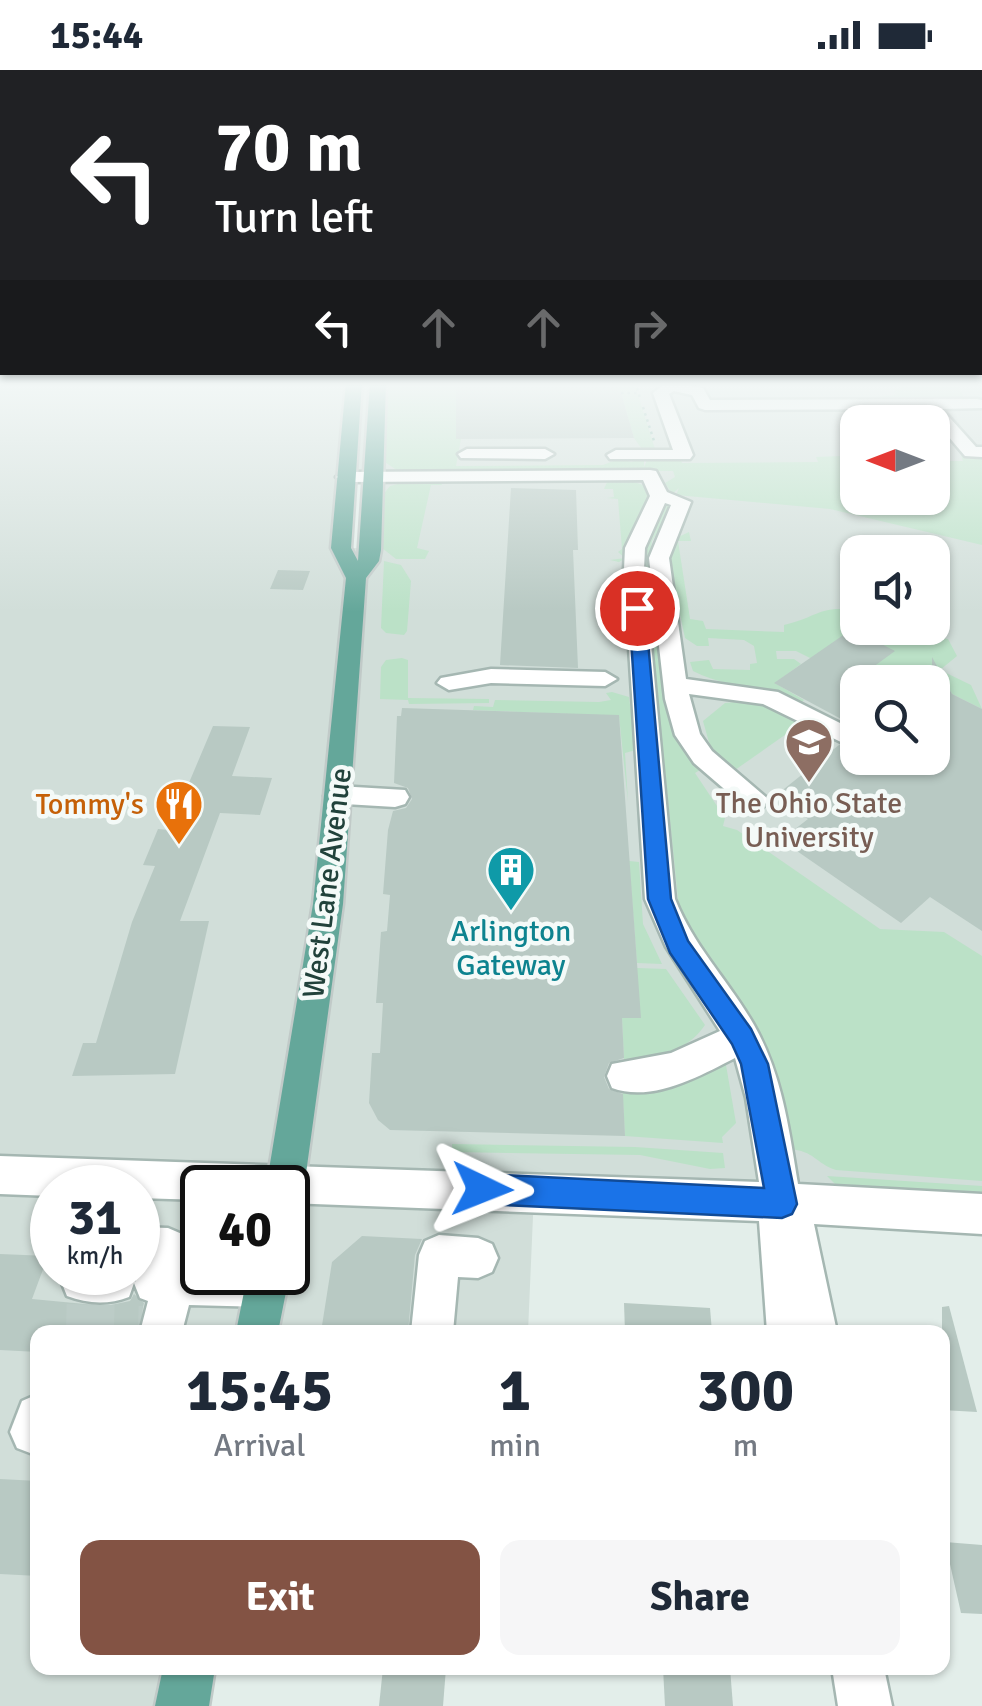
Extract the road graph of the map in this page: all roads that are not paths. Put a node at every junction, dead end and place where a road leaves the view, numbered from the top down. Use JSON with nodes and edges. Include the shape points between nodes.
{"nodes":[{"id":1,"x":347,"y":458,"type":"edge"},
{"id":2,"x":373,"y":458,"type":"edge"},
{"id":3,"x":345,"y":476,"type":"junction"},
{"id":4,"x":372,"y":476,"type":"junction"},
{"id":5,"x":658,"y":496,"type":"junction"},
{"id":6,"x":356,"y":578,"type":"junction"},
{"id":7,"x":605,"y":679,"type":"dead end"},
{"id":8,"x":448,"y":683,"type":"dead end"},
{"id":9,"x":676,"y":686,"type":"junction"},
{"id":10,"x":840,"y":733,"type":"edge"},
{"id":11,"x":338,"y":796,"type":"junction"},
{"id":12,"x":395,"y":797,"type":"dead end"},
{"id":13,"x":754,"y":799,"type":"dead end"},
{"id":14,"x":742,"y":1037,"type":"junction"},
{"id":15,"x":624,"y":1076,"type":"dead end"},
{"id":16,"x":288,"y":1165,"type":"edge"},
{"id":17,"x":0,"y":1175,"type":"edge"},
{"id":18,"x":30,"y":1177,"type":"edge"},
{"id":19,"x":310,"y":1186,"type":"edge"},
{"id":20,"x":782,"y":1204,"type":"junction"},
{"id":21,"x":982,"y":1214,"type":"edge"},
{"id":22,"x":478,"y":1258,"type":"dead end"},
{"id":23,"x":156,"y":1295,"type":"edge"},
{"id":24,"x":265,"y":1295,"type":"edge"},
{"id":25,"x":155,"y":1325,"type":"edge"},
{"id":26,"x":258,"y":1325,"type":"edge"},
{"id":27,"x":433,"y":1325,"type":"edge"},
{"id":28,"x":788,"y":1325,"type":"edge"},
{"id":29,"x":814,"y":1325,"type":"edge"},
{"id":30,"x":189,"y":1675,"type":"edge"},
{"id":31,"x":859,"y":1675,"type":"edge"},
{"id":32,"x":182,"y":1706,"type":"edge"},
{"id":33,"x":865,"y":1706,"type":"edge"}],
"edges":[{"from":1,"to":3,"type":"main road","name":"West Lane Avenue"},
{"from":2,"to":4,"type":"main road","name":"West Lane Avenue"},
{"from":3,"to":4,"type":"street"},
{"from":3,"to":6,"type":"main road","name":"West Lane Avenue","via":[[341,548]]},
{"from":4,"to":5,"type":"street","via":[[650,475]]},
{"from":4,"to":6,"type":"main road","name":"West Lane Avenue","via":[[372,550]]},
{"from":5,"to":9,"type":"street","via":[[682,502],[658,558]]},
{"from":5,"to":14,"type":"street","via":[[635,548],[639,814],[666,920]]},
{"from":6,"to":11,"type":"main road","name":"West Lane Avenue"},
{"from":7,"to":8,"type":"street","via":[[490,676]]},
{"from":9,"to":10,"type":"street","via":[[769,697]]},
{"from":9,"to":13,"type":"street","via":[[688,735],[703,757]]},
{"from":11,"to":12,"type":"street"},
{"from":11,"to":16,"type":"main road","name":"West Lane Avenue"},
{"from":14,"to":15,"type":"street","via":[[670,1072]]},
{"from":14,"to":20,"type":"street","via":[[762,1093]]},
{"from":17,"to":18,"type":"street"},
{"from":19,"to":20,"type":"street"},
{"from":20,"to":21,"type":"street"},
{"from":20,"to":28,"type":"street"},
{"from":20,"to":29,"type":"street"},
{"from":22,"to":27,"type":"street","via":[[439,1256]]},
{"from":23,"to":25,"type":"street"},
{"from":24,"to":26,"type":"main road"},
{"from":30,"to":32,"type":"main road"},
{"from":31,"to":33,"type":"street"}]}
